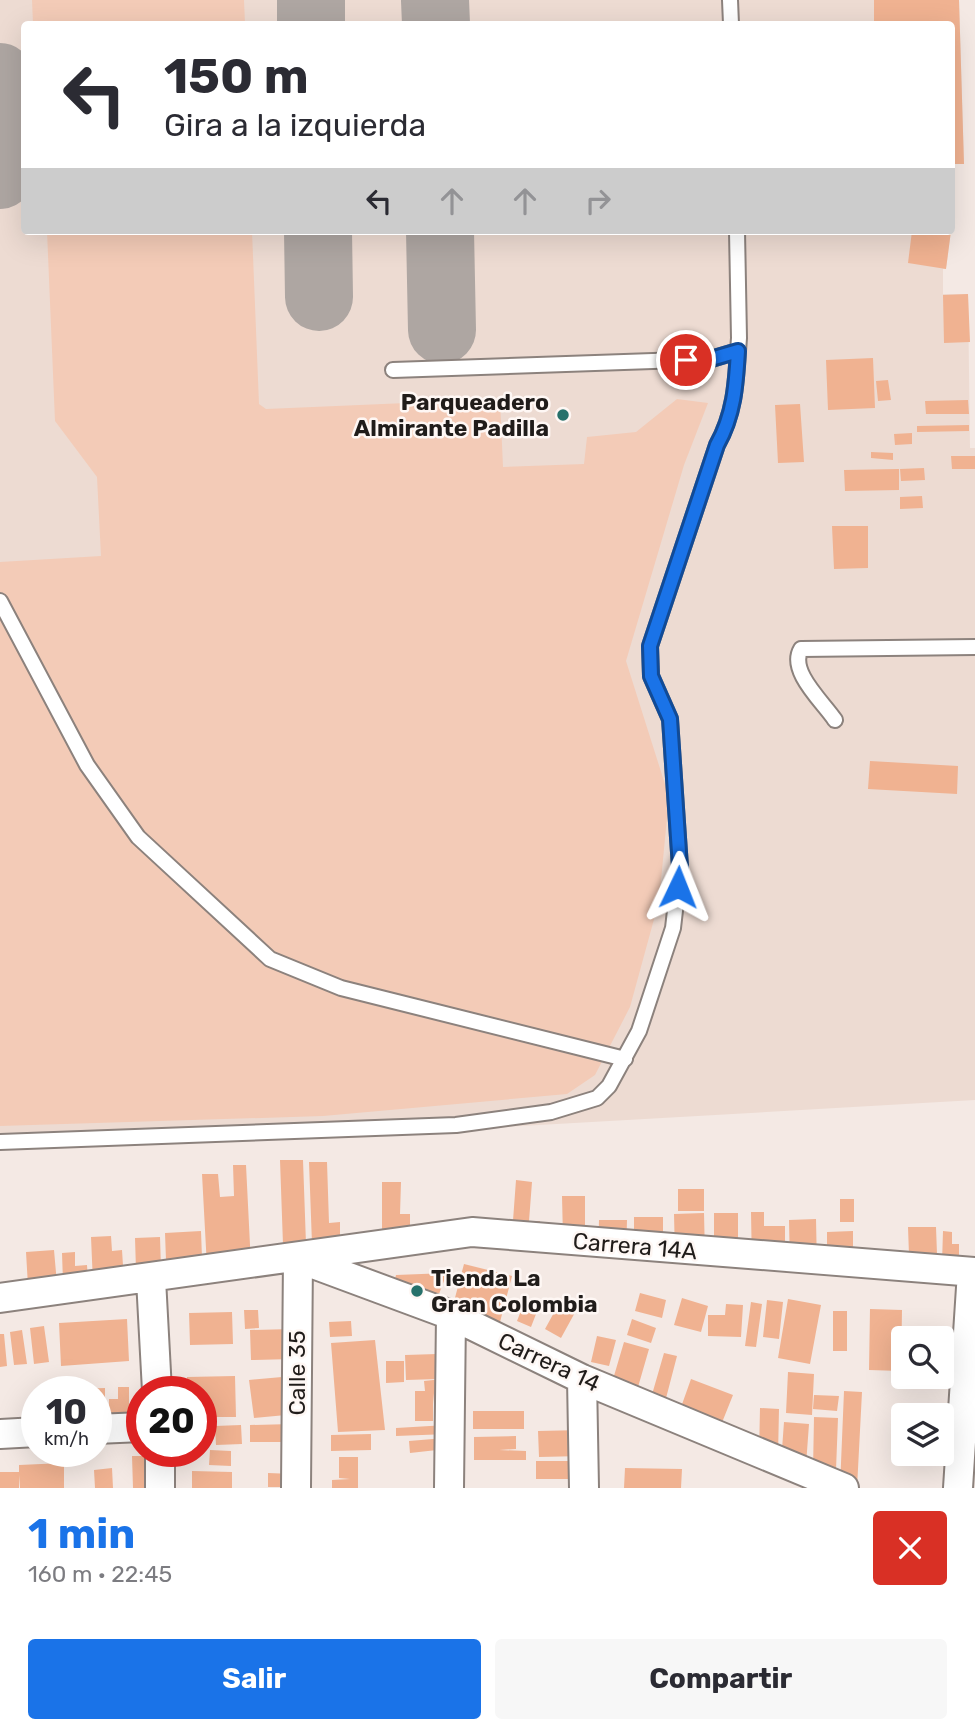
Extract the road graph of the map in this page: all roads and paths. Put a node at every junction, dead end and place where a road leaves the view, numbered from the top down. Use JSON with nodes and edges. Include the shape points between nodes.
{"nodes":[{"id":1,"x":730,"y":0,"type":"edge"},
{"id":2,"x":731,"y":21,"type":"edge"},
{"id":3,"x":737,"y":235,"type":"edge"},
{"id":4,"x":738,"y":351,"type":"junction"},
{"id":5,"x":393,"y":370,"type":"dead end"},
{"id":6,"x":0,"y":601,"type":"edge"},
{"id":7,"x":975,"y":647,"type":"edge"},
{"id":8,"x":835,"y":720,"type":"dead end"},
{"id":9,"x":625,"y":1059,"type":"junction"},
{"id":10,"x":0,"y":1142,"type":"edge"},
{"id":11,"x":298,"y":1258,"type":"junction"},
{"id":12,"x":973,"y":1272,"type":"edge"},
{"id":13,"x":151,"y":1279,"type":"junction"},
{"id":14,"x":0,"y":1298,"type":"edge"},
{"id":15,"x":451,"y":1315,"type":"junction"},
{"id":16,"x":156,"y":1376,"type":"edge"},
{"id":17,"x":582,"y":1379,"type":"junction"},
{"id":18,"x":21,"y":1433,"type":"edge"},
{"id":19,"x":0,"y":1434,"type":"edge"},
{"id":20,"x":160,"y":1467,"type":"edge"},
{"id":21,"x":796,"y":1478,"type":"edge"},
{"id":22,"x":160,"y":1488,"type":"edge"},
{"id":23,"x":296,"y":1488,"type":"edge"},
{"id":24,"x":449,"y":1488,"type":"edge"},
{"id":25,"x":584,"y":1488,"type":"edge"},
{"id":26,"x":844,"y":1488,"type":"edge"},
{"id":27,"x":958,"y":1488,"type":"edge"}],
"edges":[{"from":1,"to":2,"type":"lane"},
{"from":3,"to":4,"type":"lane"},
{"from":4,"to":5,"type":"lane","via":[[711,359]]},
{"from":4,"to":9,"type":"lane","via":[[731,413],[650,646],[651,676],[670,719],[680,867],[673,928]]},
{"from":6,"to":9,"type":"lane","via":[[87,765],[138,836],[270,959],[341,988]]},
{"from":7,"to":8,"type":"lane","via":[[801,649],[800,672]]},
{"from":9,"to":10,"type":"lane","via":[[597,1098],[562,1110],[491,1122]]},
{"from":11,"to":12,"type":"street","name":"Carrera 14A","via":[[472,1232]]},
{"from":11,"to":13,"type":"street","name":"Carrera 14"},
{"from":11,"to":15,"type":"street","name":"Carrera 14"},
{"from":11,"to":23,"type":"street","name":"Calle 35"},
{"from":12,"to":27,"type":"street"},
{"from":13,"to":14,"type":"street","name":"Carrera 14"},
{"from":13,"to":16,"type":"street"},
{"from":15,"to":17,"type":"street","name":"Carrera 14"},
{"from":15,"to":24,"type":"street"},
{"from":17,"to":21,"type":"street","name":"Carrera 14"},
{"from":17,"to":25,"type":"street"},
{"from":18,"to":19,"type":"street"},
{"from":20,"to":22,"type":"street"},
{"from":21,"to":26,"type":"street","name":"Carrera 14"}]}
